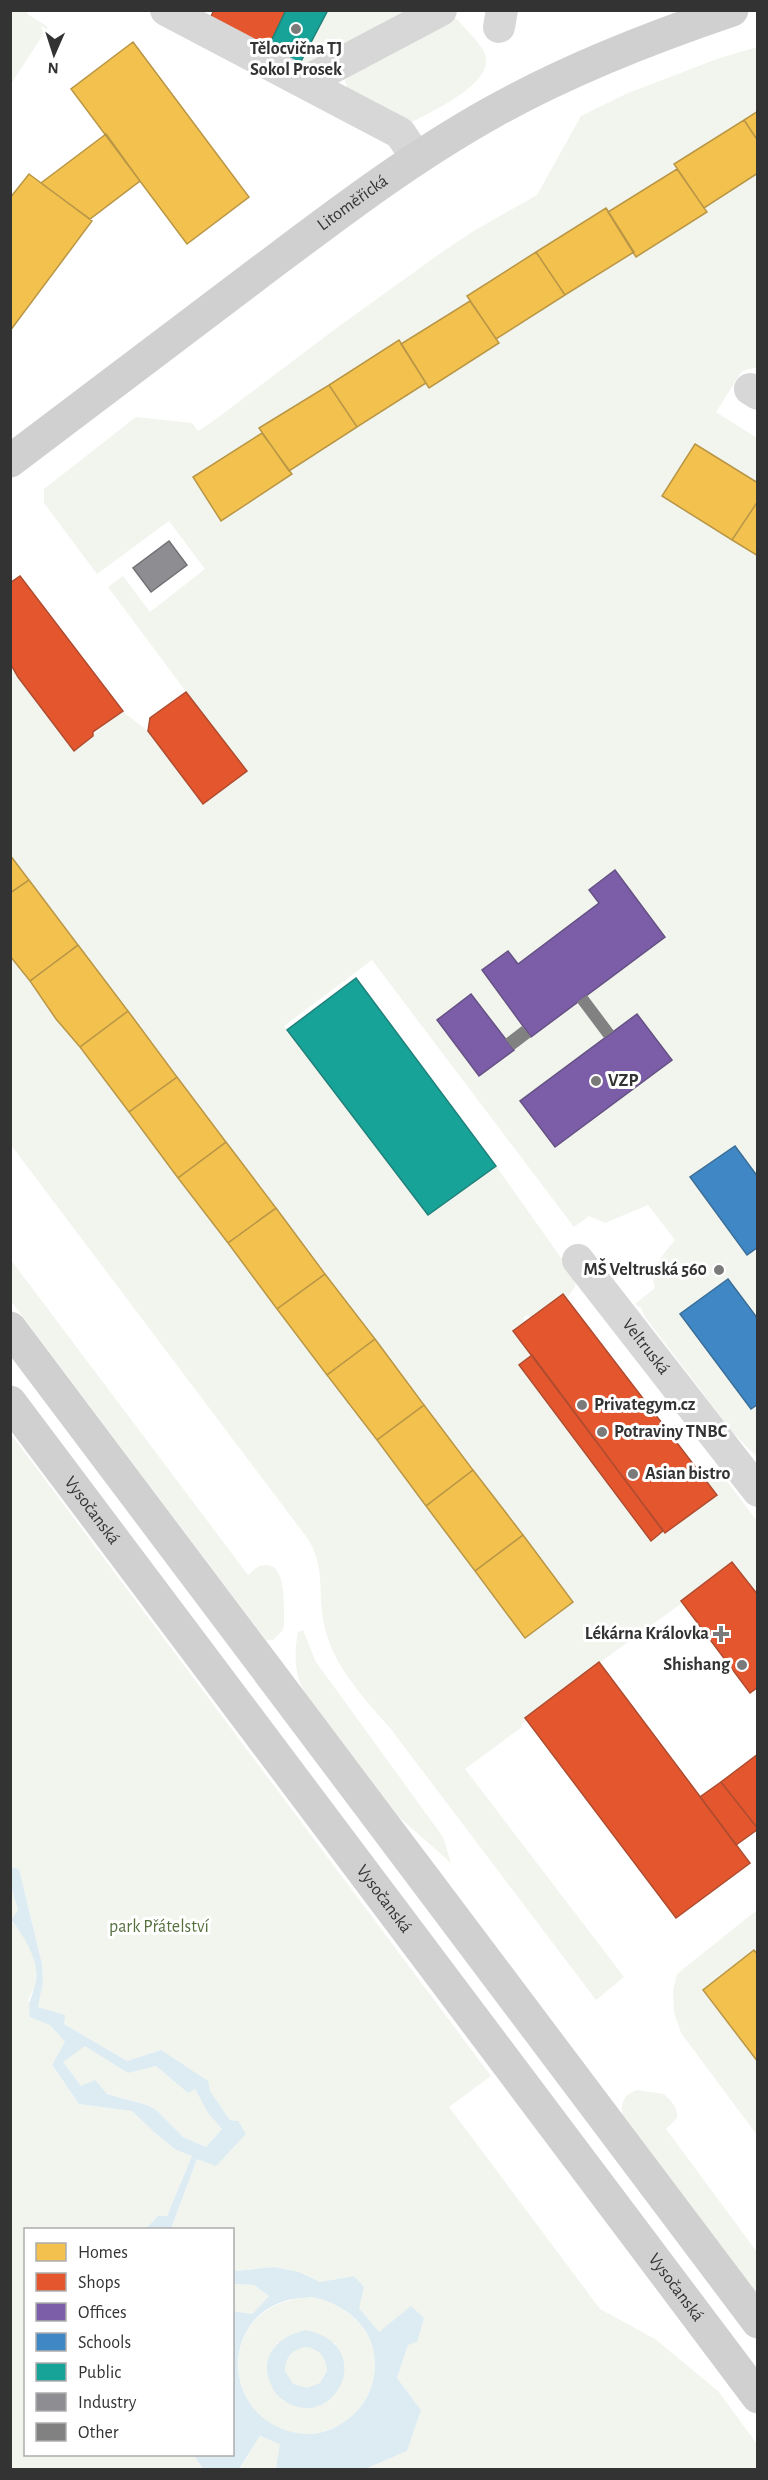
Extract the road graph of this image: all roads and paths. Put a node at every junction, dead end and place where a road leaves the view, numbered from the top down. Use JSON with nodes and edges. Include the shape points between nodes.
{"nodes":[{"id":1,"x":166,"y":10,"type":"edge"},
{"id":2,"x":441,"y":10,"type":"edge"},
{"id":3,"x":732,"y":10,"type":"edge"},
{"id":4,"x":305,"y":82,"type":"junction"},
{"id":5,"x":416,"y":158,"type":"junction"},
{"id":6,"x":10,"y":461,"type":"edge"},
{"id":7,"x":578,"y":1260,"type":"dead end"},
{"id":8,"x":10,"y":1328,"type":"edge"},
{"id":9,"x":10,"y":1402,"type":"edge"},
{"id":10,"x":758,"y":1491,"type":"edge"},
{"id":11,"x":758,"y":2322,"type":"edge"},
{"id":12,"x":758,"y":2397,"type":"edge"}],
"edges":[{"from":1,"to":4,"type":"street"},
{"from":2,"to":4,"type":"street"},
{"from":3,"to":5,"type":"main road","name":"Litoměřická","via":[[575,70],[491,113]]},
{"from":4,"to":5,"type":"street","via":[[400,133]]},
{"from":5,"to":6,"type":"main road","name":"Litoměřická"},
{"from":7,"to":10,"type":"street","name":"Veltruská"},
{"from":8,"to":11,"type":"main road"},
{"from":9,"to":12,"type":"main road","name":"Vysočanská"}]}
